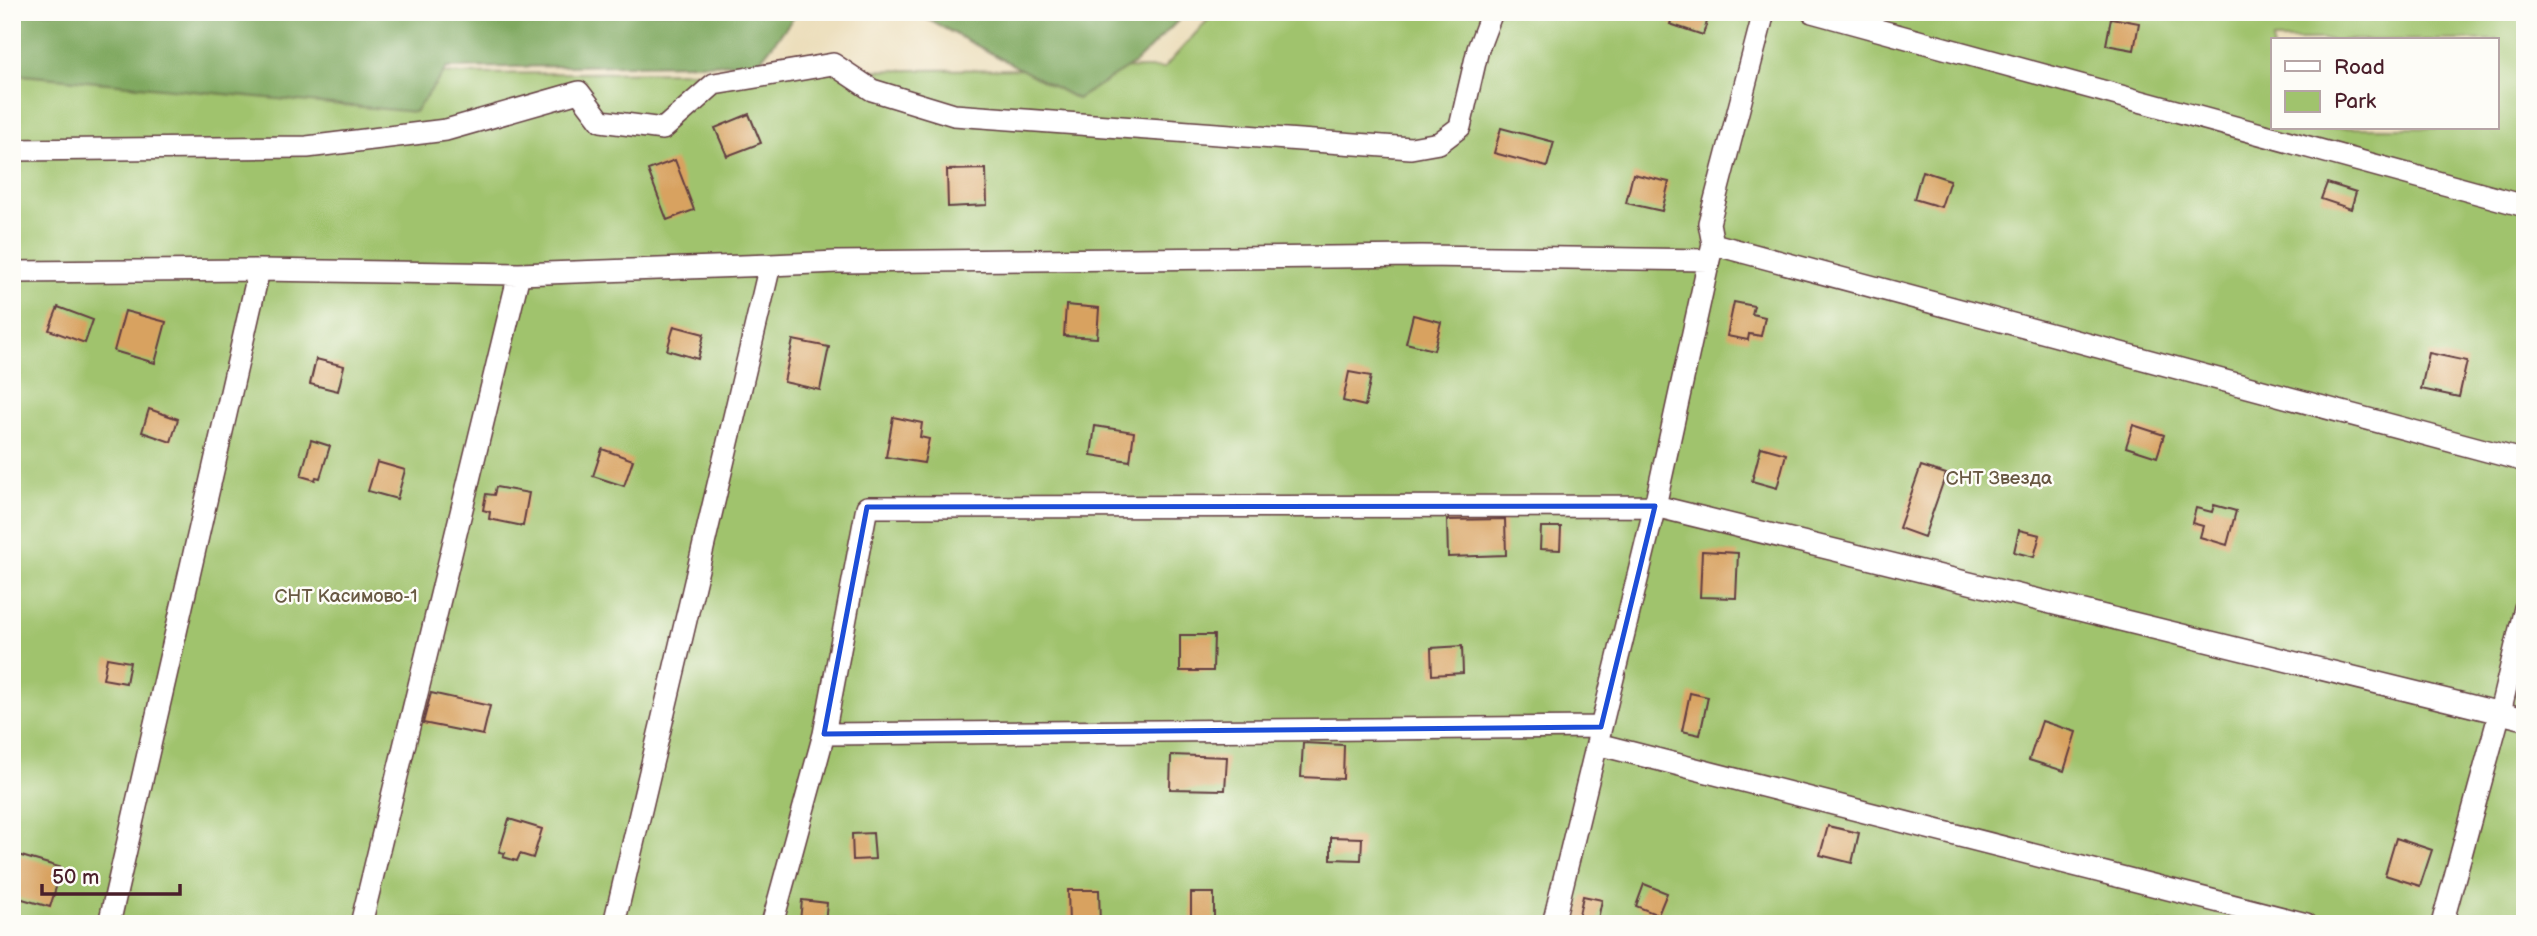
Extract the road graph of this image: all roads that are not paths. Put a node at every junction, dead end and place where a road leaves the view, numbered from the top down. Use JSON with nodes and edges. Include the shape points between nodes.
{"nodes":[{"id":1,"x":1492,"y":12,"type":"edge"},
{"id":2,"x":1764,"y":12,"type":"edge"},
{"id":3,"x":1812,"y":12,"type":"edge"},
{"id":4,"x":12,"y":150,"type":"edge"},
{"id":5,"x":2525,"y":206,"type":"edge"},
{"id":6,"x":1711,"y":252,"type":"junction"},
{"id":7,"x":770,"y":265,"type":"junction"},
{"id":8,"x":258,"y":270,"type":"junction"},
{"id":9,"x":12,"y":272,"type":"edge"},
{"id":10,"x":519,"y":274,"type":"junction"},
{"id":11,"x":2525,"y":461,"type":"edge"},
{"id":12,"x":1655,"y":506,"type":"junction"},
{"id":13,"x":2525,"y":608,"type":"edge"},
{"id":14,"x":2500,"y":712,"type":"junction"},
{"id":15,"x":2525,"y":719,"type":"edge"},
{"id":16,"x":824,"y":734,"type":"junction"},
{"id":17,"x":1599,"y":736,"type":"junction"},
{"id":18,"x":109,"y":924,"type":"edge"},
{"id":19,"x":362,"y":924,"type":"edge"},
{"id":20,"x":614,"y":924,"type":"edge"},
{"id":21,"x":772,"y":924,"type":"edge"},
{"id":22,"x":1553,"y":924,"type":"edge"},
{"id":23,"x":2306,"y":924,"type":"edge"},
{"id":24,"x":2442,"y":924,"type":"edge"}],
"edges":[{"from":1,"to":4,"type":"street","via":[[1478,49],[1460,127],[1440,143],[1411,148],[954,115],[872,90],[833,64],[714,84],[663,129],[601,121],[579,92],[446,130],[307,147]]},
{"from":2,"to":6,"type":"street","via":[[1709,223]]},
{"from":3,"to":5,"type":"street"},
{"from":6,"to":7,"type":"street"},
{"from":6,"to":11,"type":"street"},
{"from":6,"to":12,"type":"street"},
{"from":7,"to":10,"type":"street"},
{"from":7,"to":20,"type":"street"},
{"from":8,"to":9,"type":"street"},
{"from":8,"to":10,"type":"street"},
{"from":8,"to":18,"type":"street"},
{"from":10,"to":19,"type":"street"},
{"from":12,"to":14,"type":"street"},
{"from":12,"to":16,"type":"street","via":[[867,507]]},
{"from":12,"to":17,"type":"street"},
{"from":13,"to":14,"type":"street"},
{"from":14,"to":15,"type":"street"},
{"from":14,"to":24,"type":"street"},
{"from":16,"to":17,"type":"street"},
{"from":16,"to":21,"type":"street"},
{"from":17,"to":22,"type":"street"},
{"from":17,"to":23,"type":"street"}]}
